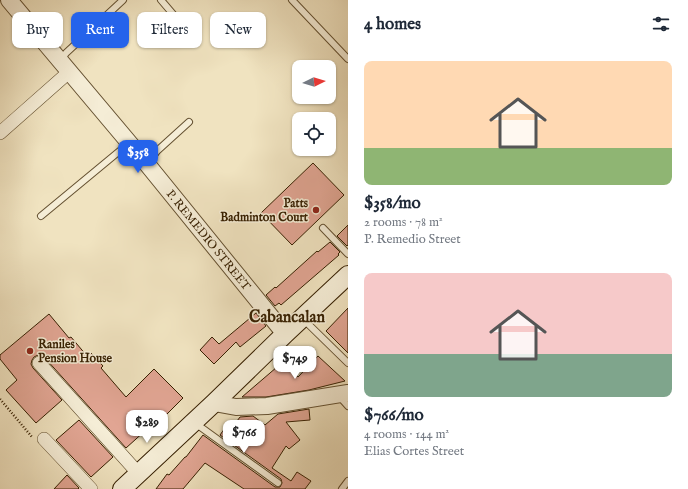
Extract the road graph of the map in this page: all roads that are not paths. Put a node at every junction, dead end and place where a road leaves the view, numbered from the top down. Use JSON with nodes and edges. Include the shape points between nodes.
{"nodes":[{"id":1,"x":9,"y":0,"type":"edge"},
{"id":2,"x":122,"y":0,"type":"edge"},
{"id":3,"x":161,"y":0,"type":"edge"},
{"id":4,"x":292,"y":0,"type":"edge"},
{"id":5,"x":171,"y":12,"type":"edge"},
{"id":6,"x":348,"y":59,"type":"edge"},
{"id":7,"x":65,"y":66,"type":"junction"},
{"id":8,"x":189,"y":122,"type":"dead end"},
{"id":9,"x":0,"y":133,"type":"edge"},
{"id":10,"x":130,"y":143,"type":"junction"},
{"id":11,"x":148,"y":164,"type":"junction"},
{"id":12,"x":41,"y":216,"type":"dead end"},
{"id":13,"x":323,"y":228,"type":"dead end"},
{"id":14,"x":348,"y":254,"type":"edge"},
{"id":15,"x":348,"y":274,"type":"edge"},
{"id":16,"x":302,"y":318,"type":"junction"},
{"id":17,"x":285,"y":334,"type":"junction"},
{"id":18,"x":39,"y":363,"type":"dead end"},
{"id":19,"x":348,"y":363,"type":"edge"},
{"id":20,"x":345,"y":398,"type":"edge"},
{"id":21,"x":214,"y":403,"type":"junction"},
{"id":22,"x":193,"y":422,"type":"junction"},
{"id":23,"x":44,"y":439,"type":"road end"},
{"id":24,"x":138,"y":473,"type":"junction"},
{"id":25,"x":348,"y":481,"type":"edge"},
{"id":26,"x":278,"y":483,"type":"dead end"},
{"id":27,"x":91,"y":489,"type":"edge"},
{"id":28,"x":122,"y":489,"type":"edge"},
{"id":29,"x":342,"y":489,"type":"edge"}],
"edges":[{"from":1,"to":7,"type":"street","name":"P. REMEDIO STREET"},
{"from":2,"to":7,"type":"lane","via":[[66,53]]},
{"from":3,"to":5,"type":"lane"},
{"from":4,"to":6,"type":"lane"},
{"from":7,"to":9,"type":"street"},
{"from":7,"to":10,"type":"street","name":"P. REMEDIO STREET"},
{"from":8,"to":11,"type":"lane","via":[[157,151]]},
{"from":10,"to":11,"type":"street","name":"P. REMEDIO STREET"},
{"from":10,"to":12,"type":"lane"},
{"from":11,"to":17,"type":"street","name":"P. REMEDIO STREET"},
{"from":13,"to":14,"type":"lane"},
{"from":15,"to":16,"type":"main road"},
{"from":16,"to":17,"type":"main road"},
{"from":16,"to":19,"type":"lane"},
{"from":17,"to":21,"type":"main road"},
{"from":18,"to":24,"type":"street"},
{"from":20,"to":21,"type":"street","via":[[267,406],[236,407]]},
{"from":21,"to":22,"type":"main road"},
{"from":22,"to":24,"type":"main road"},
{"from":22,"to":26,"type":"lane"},
{"from":23,"to":27,"type":"street"},
{"from":24,"to":28,"type":"main road"},
{"from":25,"to":29,"type":"lane"}]}
